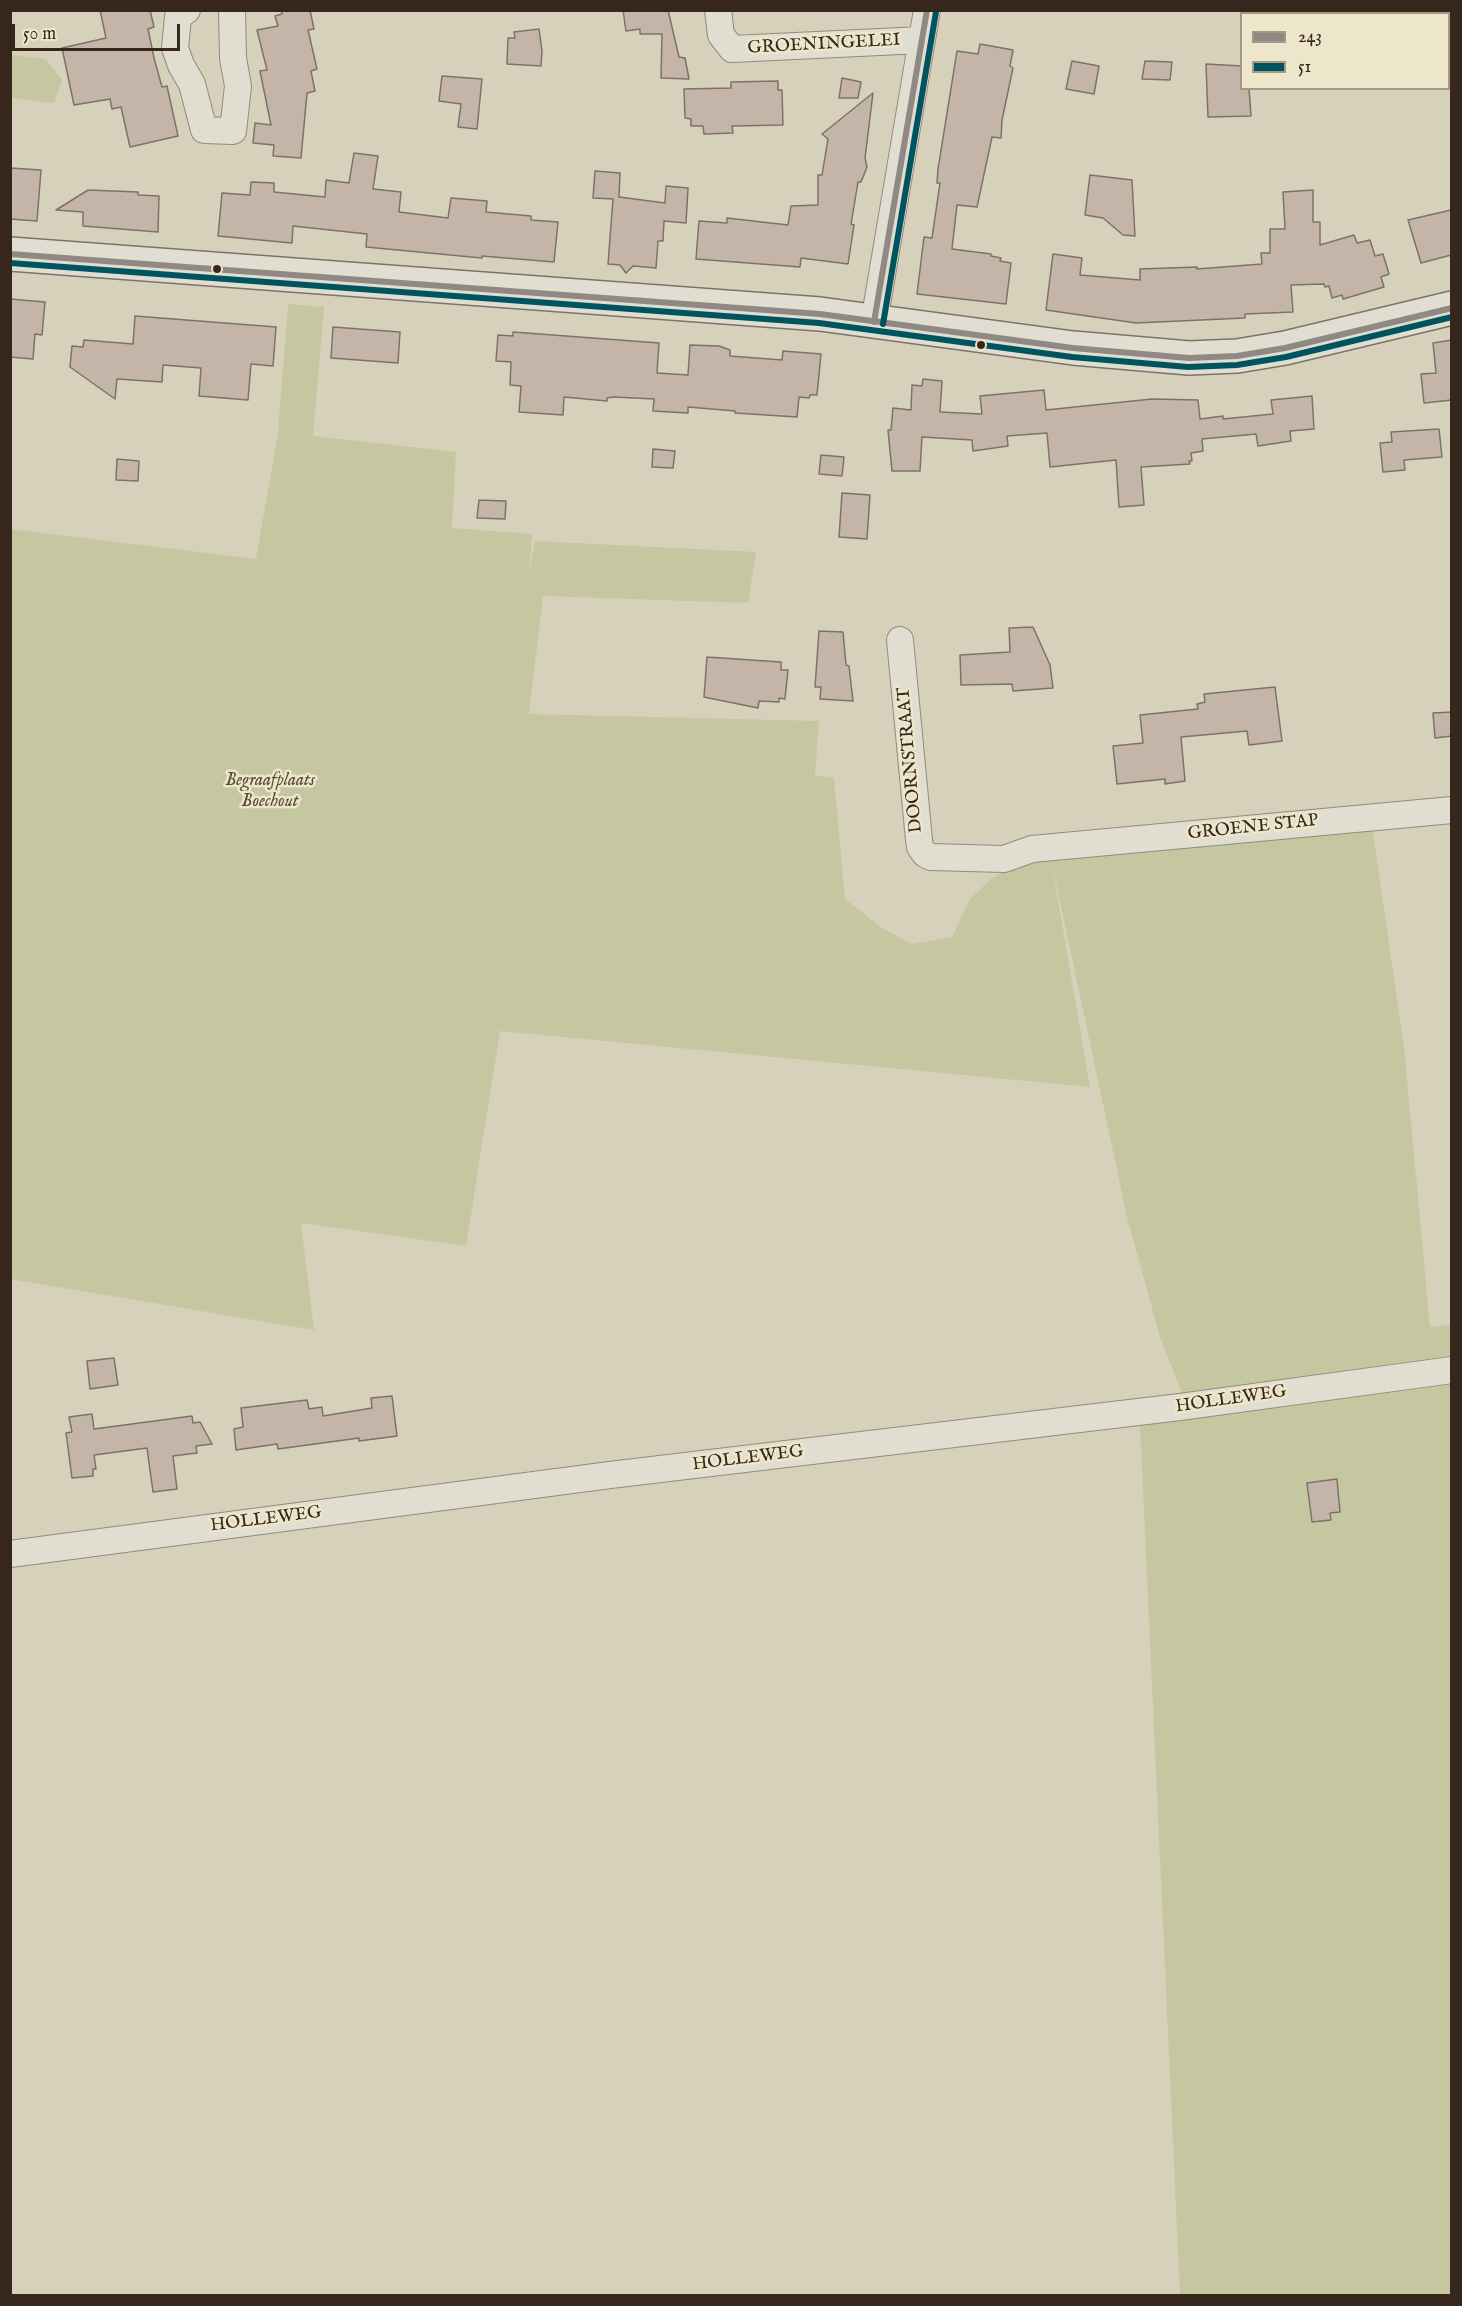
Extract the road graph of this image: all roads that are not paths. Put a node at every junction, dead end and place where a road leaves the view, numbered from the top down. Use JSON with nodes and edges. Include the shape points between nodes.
{"nodes":[{"id":1,"x":187,"y":10,"type":"edge"},
{"id":2,"x":232,"y":10,"type":"edge"},
{"id":3,"x":717,"y":10,"type":"edge"},
{"id":4,"x":927,"y":10,"type":"edge"},
{"id":5,"x":922,"y":40,"type":"junction"},
{"id":6,"x":10,"y":254,"type":"edge"},
{"id":7,"x":1452,"y":308,"type":"edge"},
{"id":8,"x":874,"y":322,"type":"junction"},
{"id":9,"x":900,"y":640,"type":"dead end"},
{"id":10,"x":1452,"y":810,"type":"edge"},
{"id":11,"x":1054,"y":847,"type":"joint"},
{"id":12,"x":1452,"y":1370,"type":"edge"},
{"id":13,"x":10,"y":1554,"type":"edge"}],
"edges":[{"from":1,"to":2,"type":"street","via":[[178,17],[175,48],[192,84],[204,130],[233,131],[238,86]]},
{"from":3,"to":5,"type":"street","name":"GROENINGELEI","via":[[721,35],[732,49]]},
{"from":4,"to":5,"type":"street"},
{"from":5,"to":8,"type":"street"},
{"from":6,"to":8,"type":"street","via":[[820,314]]},
{"from":7,"to":8,"type":"street","via":[[1285,348],[1190,358],[1073,348]]},
{"from":9,"to":11,"type":"street","name":"DOORNSTRAAT","via":[[919,840],[925,854],[1004,859],[1032,849]]},
{"from":10,"to":11,"type":"street","name":"GROENE STAP"},
{"from":12,"to":13,"type":"street","name":"HOLLEWEG"}]}
